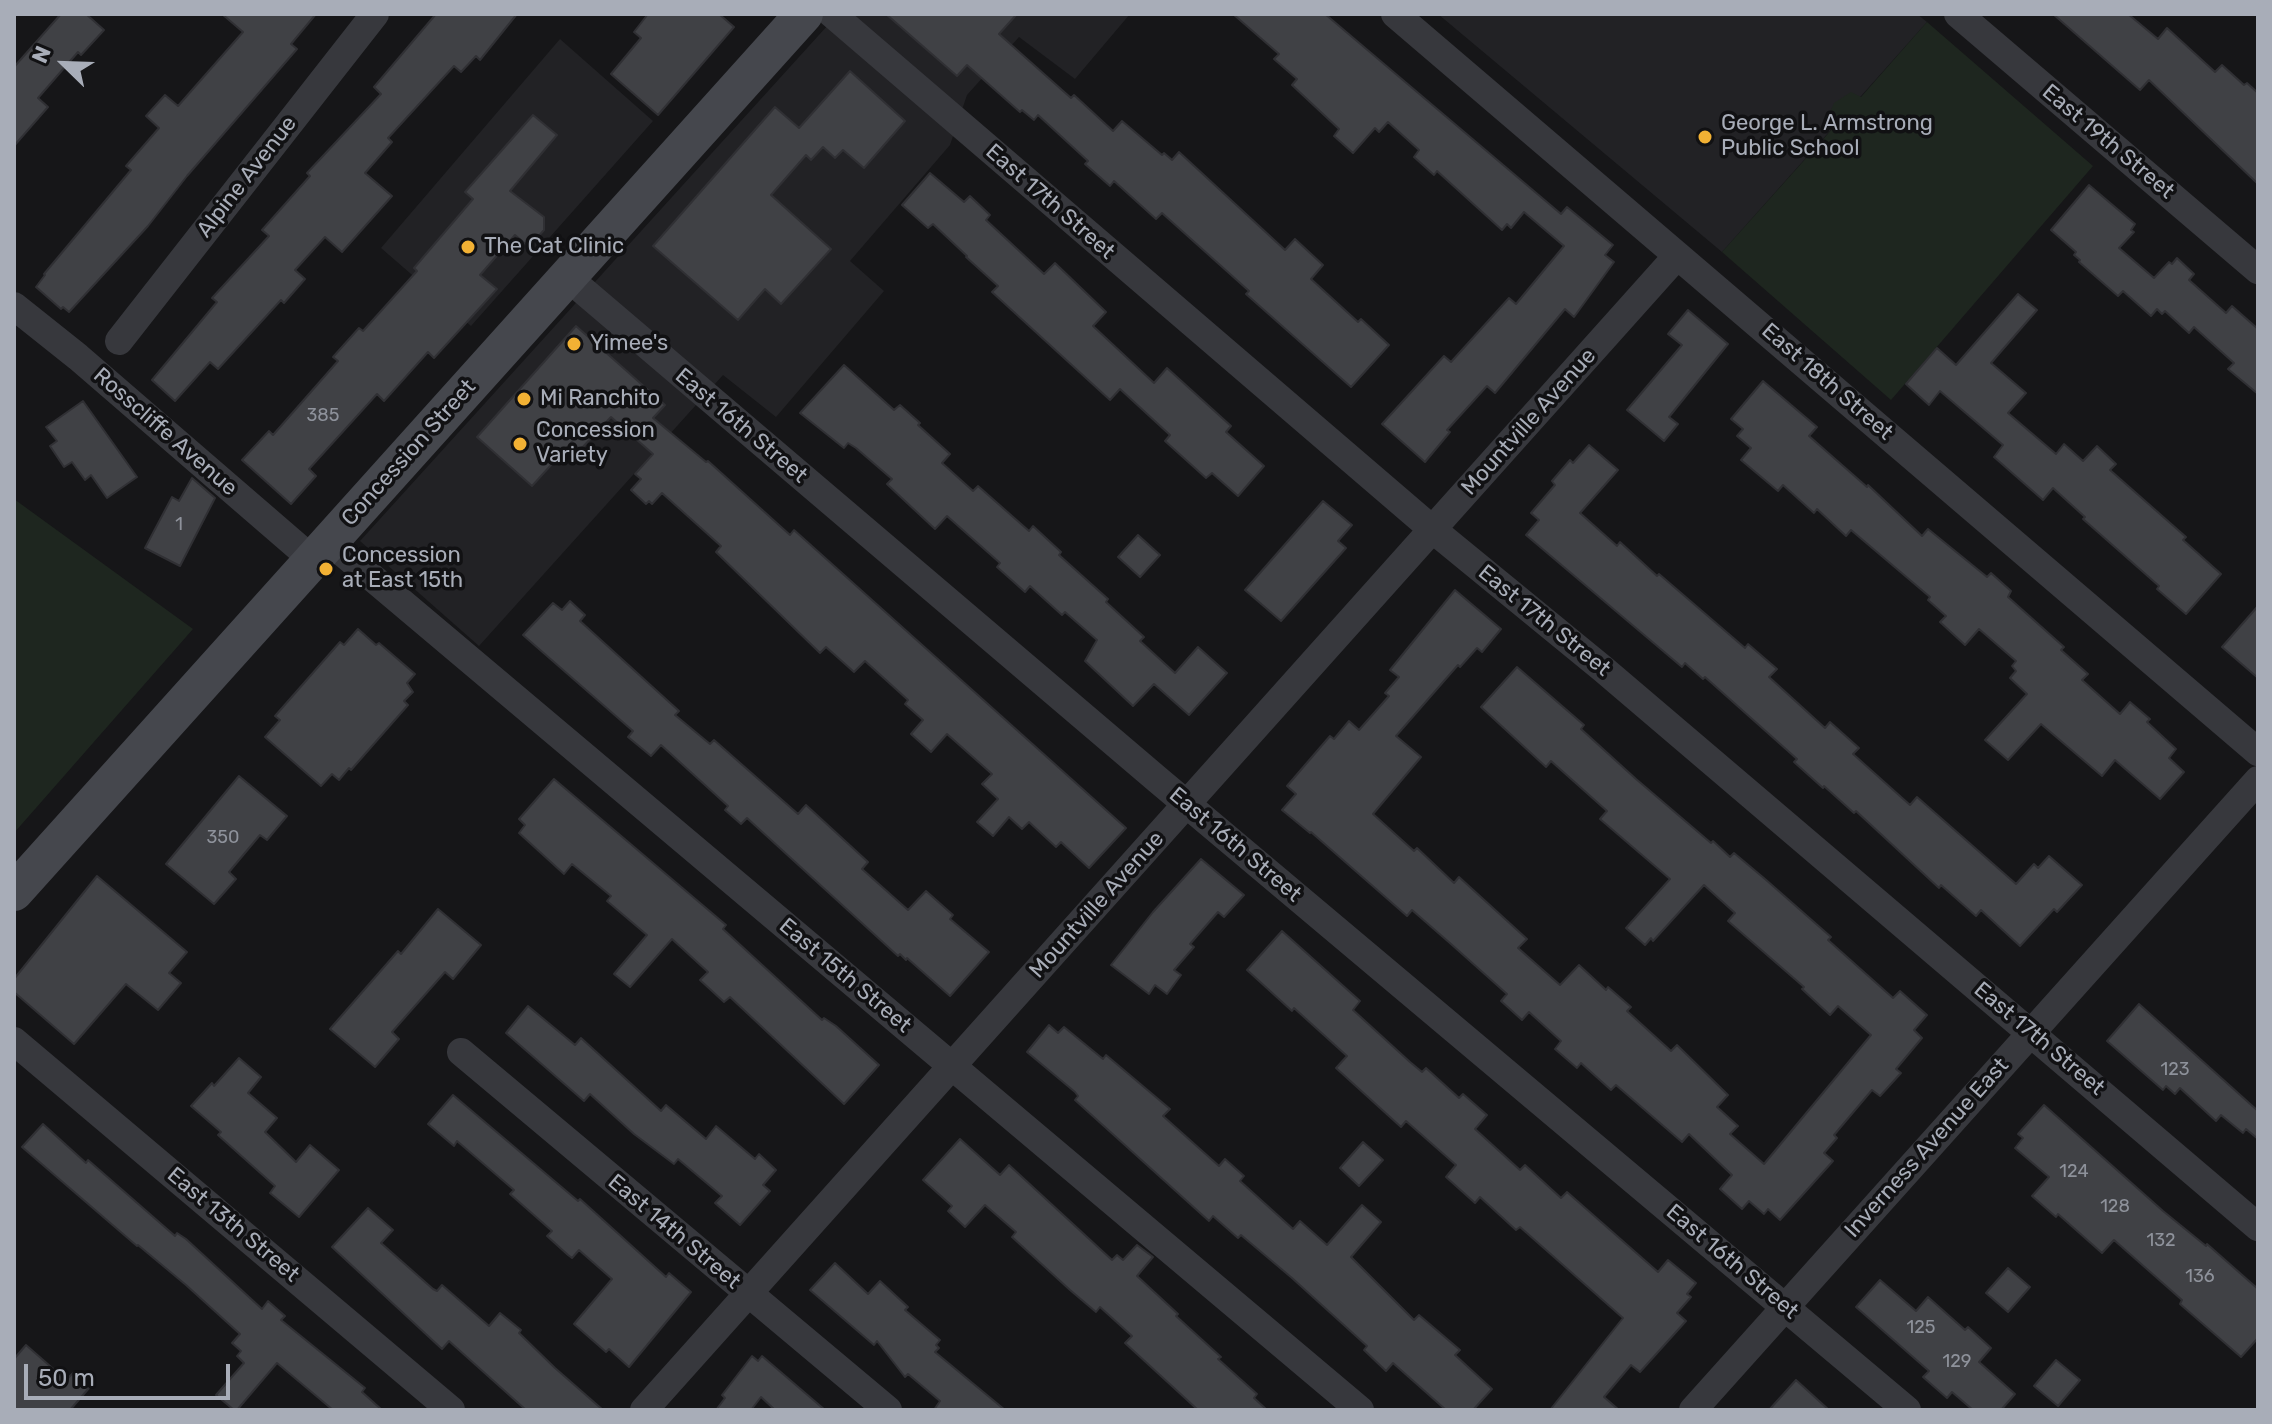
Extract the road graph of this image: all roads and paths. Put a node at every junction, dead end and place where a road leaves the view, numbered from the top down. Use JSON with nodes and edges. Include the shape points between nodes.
{"nodes":[{"id":1,"x":375,"y":14,"type":"edge"},
{"id":2,"x":804,"y":14,"type":"edge"},
{"id":3,"x":832,"y":14,"type":"edge"},
{"id":4,"x":1395,"y":14,"type":"edge"},
{"id":5,"x":1958,"y":14,"type":"edge"},
{"id":6,"x":1677,"y":256,"type":"junction"},
{"id":7,"x":2258,"y":270,"type":"edge"},
{"id":8,"x":566,"y":276,"type":"junction"},
{"id":9,"x":14,"y":306,"type":"edge"},
{"id":10,"x":119,"y":341,"type":"dead end"},
{"id":11,"x":1432,"y":529,"type":"junction"},
{"id":12,"x":321,"y":551,"type":"junction"},
{"id":13,"x":2258,"y":752,"type":"edge"},
{"id":14,"x":2258,"y":780,"type":"edge"},
{"id":15,"x":1187,"y":804,"type":"junction"},
{"id":16,"x":14,"y":892,"type":"edge"},
{"id":17,"x":2031,"y":1033,"type":"junction"},
{"id":18,"x":14,"y":1041,"type":"edge"},
{"id":19,"x":461,"y":1052,"type":"dead end"},
{"id":20,"x":952,"y":1066,"type":"junction"},
{"id":21,"x":2258,"y":1227,"type":"edge"},
{"id":22,"x":748,"y":1294,"type":"junction"},
{"id":23,"x":1785,"y":1306,"type":"junction"},
{"id":24,"x":451,"y":1410,"type":"edge"},
{"id":25,"x":644,"y":1410,"type":"edge"},
{"id":26,"x":888,"y":1410,"type":"edge"},
{"id":27,"x":1360,"y":1410,"type":"edge"},
{"id":28,"x":1693,"y":1410,"type":"edge"},
{"id":29,"x":1907,"y":1410,"type":"edge"}],
"edges":[{"from":1,"to":10,"type":"street","name":"Alpine Avenue"},
{"from":2,"to":8,"type":"main road","name":"Concession Street"},
{"from":3,"to":11,"type":"street","name":"East 17th Street"},
{"from":4,"to":6,"type":"street","name":"East 18th Street"},
{"from":5,"to":7,"type":"street","name":"East 19th Street"},
{"from":6,"to":11,"type":"street","name":"Mountville Avenue"},
{"from":6,"to":13,"type":"street","name":"East 18th Street"},
{"from":8,"to":12,"type":"main road","name":"Concession Street"},
{"from":8,"to":15,"type":"street","name":"East 16th Street"},
{"from":9,"to":12,"type":"street","name":"Rosscliffe Avenue"},
{"from":11,"to":15,"type":"street","name":"Mountville Avenue"},
{"from":11,"to":17,"type":"street","name":"East 17th Street"},
{"from":12,"to":16,"type":"main road","name":"Concession Street"},
{"from":12,"to":20,"type":"street","name":"East 15th Street"},
{"from":14,"to":17,"type":"street","name":"Inverness Avenue East"},
{"from":15,"to":20,"type":"street","name":"Mountville Avenue"},
{"from":15,"to":23,"type":"street","name":"East 16th Street"},
{"from":17,"to":21,"type":"street","name":"East 17th Street"},
{"from":17,"to":23,"type":"street","name":"Inverness Avenue East"},
{"from":18,"to":24,"type":"street","name":"East 13th Street"},
{"from":19,"to":22,"type":"street","name":"East 14th Street"},
{"from":20,"to":22,"type":"street","name":"Mountville Avenue"},
{"from":20,"to":27,"type":"street","name":"East 15th Street"},
{"from":22,"to":25,"type":"street","name":"Mountville Avenue"},
{"from":22,"to":26,"type":"street","name":"East 14th Street"},
{"from":23,"to":28,"type":"street","name":"Inverness Avenue East"},
{"from":23,"to":29,"type":"street","name":"East 16th Street"}]}
